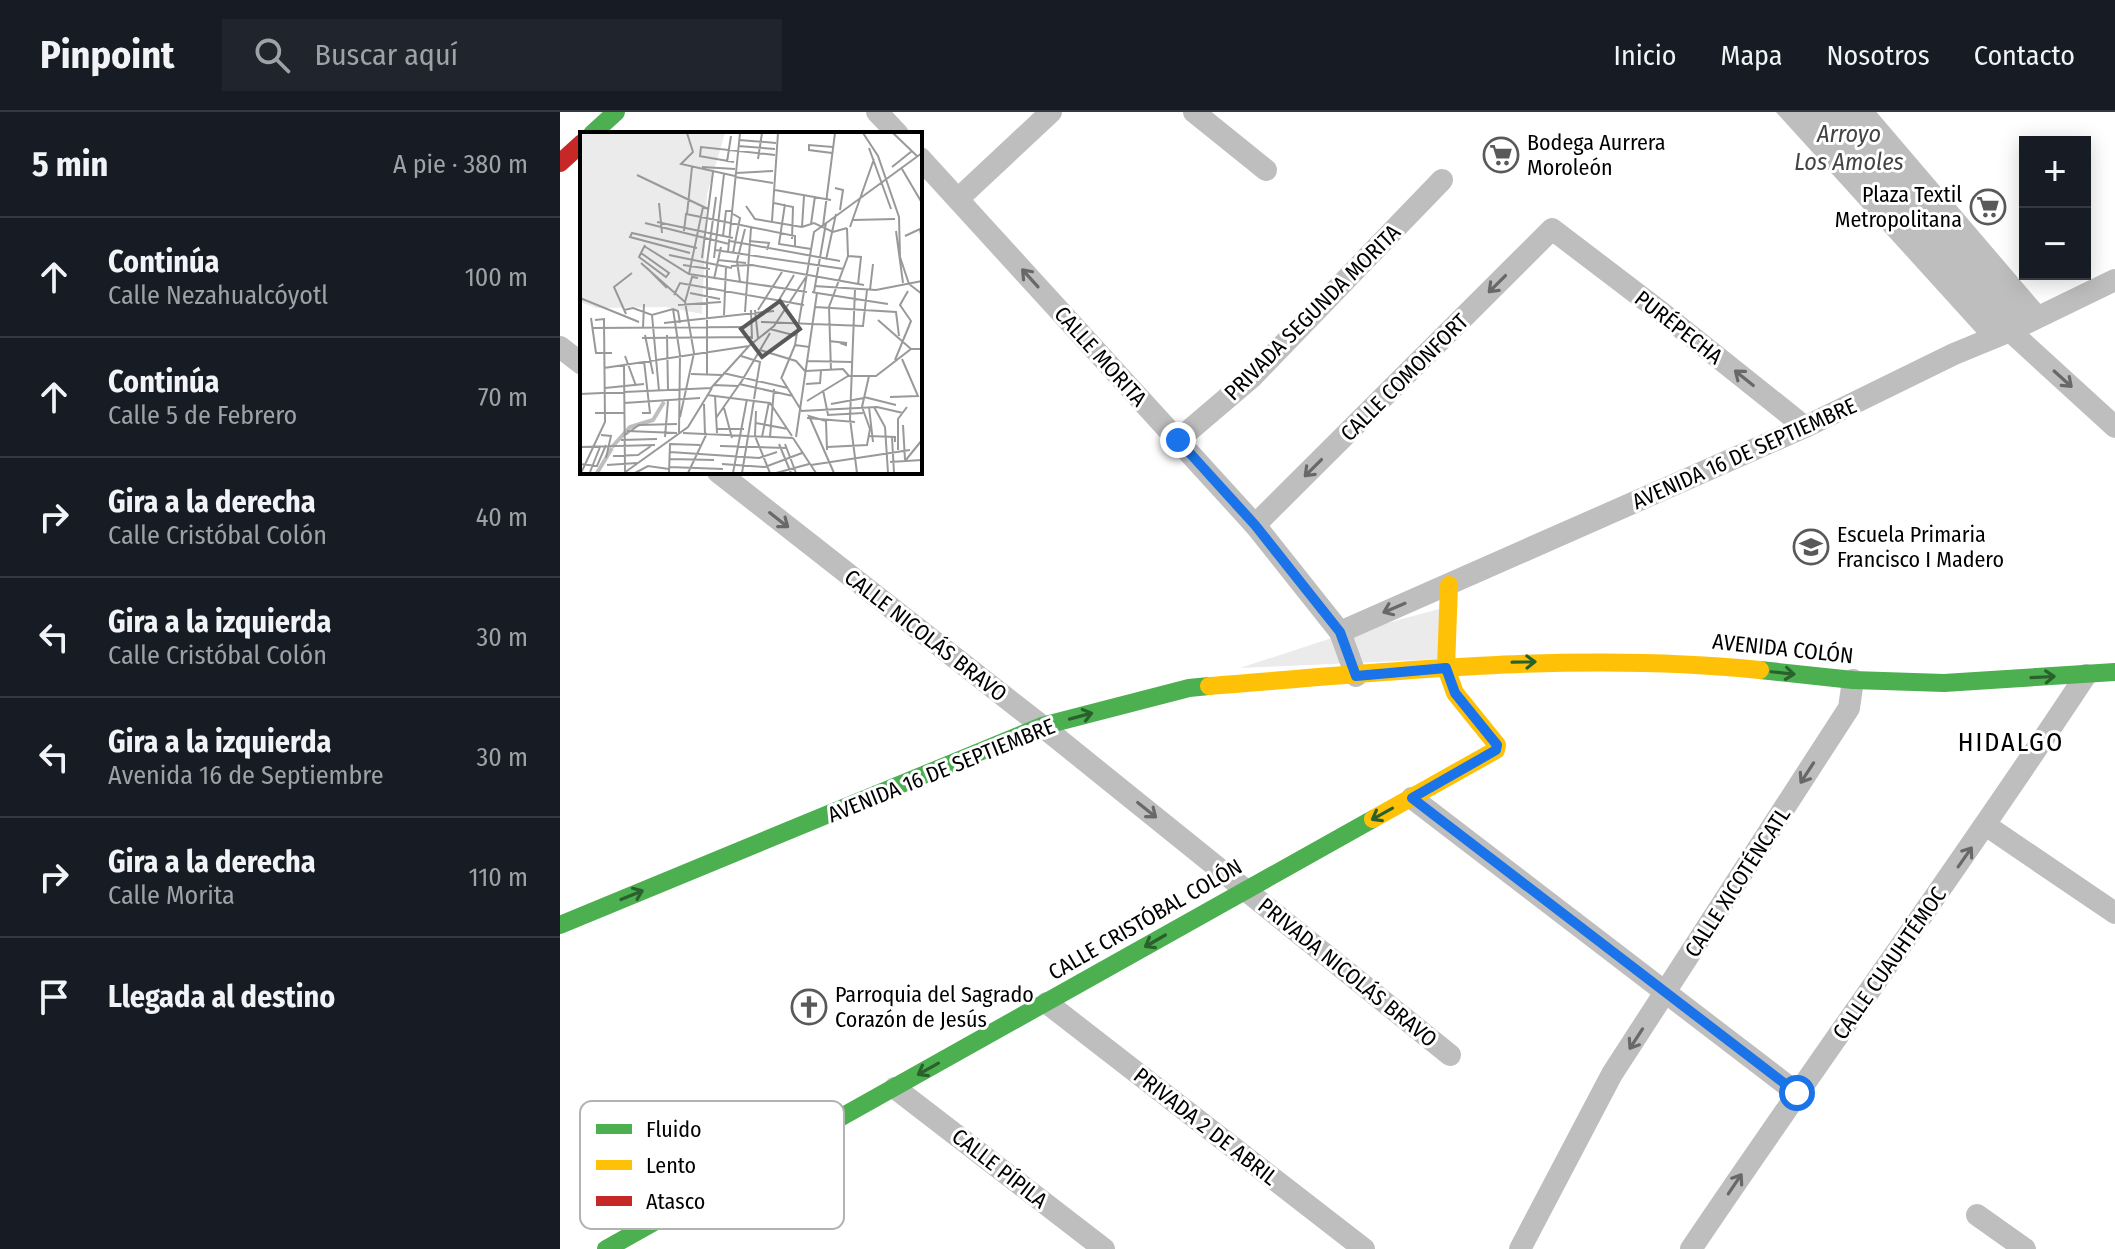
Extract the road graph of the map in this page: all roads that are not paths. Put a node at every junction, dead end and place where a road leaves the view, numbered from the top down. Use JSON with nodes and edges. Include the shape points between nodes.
{"nodes":[{"id":1,"x":616,"y":112,"type":"edge"},
{"id":2,"x":877,"y":112,"type":"edge"},
{"id":3,"x":1051,"y":112,"type":"edge"},
{"id":4,"x":1194,"y":112,"type":"edge"},
{"id":5,"x":1862,"y":112,"type":"edge"},
{"id":6,"x":594,"y":132,"type":"edge"},
{"id":7,"x":896,"y":132,"type":"edge"},
{"id":8,"x":580,"y":145,"type":"edge"},
{"id":9,"x":560,"y":163,"type":"edge"},
{"id":10,"x":1266,"y":170,"type":"dead end"},
{"id":11,"x":925,"y":172,"type":"edge"},
{"id":12,"x":1442,"y":180,"type":"dead end"},
{"id":13,"x":958,"y":199,"type":"junction"},
{"id":14,"x":1552,"y":229,"type":"joint"},
{"id":15,"x":2115,"y":280,"type":"edge"},
{"id":16,"x":2037,"y":317,"type":"junction"},
{"id":17,"x":2010,"y":331,"type":"junction"},
{"id":18,"x":560,"y":347,"type":"edge"},
{"id":19,"x":580,"y":362,"type":"edge"},
{"id":20,"x":1805,"y":427,"type":"junction"},
{"id":21,"x":2115,"y":427,"type":"edge"},
{"id":22,"x":1178,"y":440,"type":"junction"},
{"id":23,"x":721,"y":474,"type":"edge"},
{"id":24,"x":1255,"y":525,"type":"junction"},
{"id":25,"x":1449,"y":585,"type":"junction"},
{"id":26,"x":1340,"y":632,"type":"junction"},
{"id":27,"x":1446,"y":668,"type":"junction"},
{"id":28,"x":2115,"y":672,"type":"edge"},
{"id":29,"x":2086,"y":675,"type":"junction"},
{"id":30,"x":1356,"y":676,"type":"junction"},
{"id":31,"x":1853,"y":680,"type":"junction"},
{"id":32,"x":1042,"y":726,"type":"junction"},
{"id":33,"x":1412,"y":798,"type":"junction"},
{"id":34,"x":1987,"y":826,"type":"junction"},
{"id":35,"x":1246,"y":890,"type":"junction"},
{"id":36,"x":2115,"y":913,"type":"edge"},
{"id":37,"x":560,"y":925,"type":"edge"},
{"id":38,"x":1667,"y":991,"type":"junction"},
{"id":39,"x":1047,"y":1003,"type":"junction"},
{"id":40,"x":1450,"y":1055,"type":"dead end"},
{"id":41,"x":895,"y":1088,"type":"junction"},
{"id":42,"x":1797,"y":1093,"type":"junction"},
{"id":43,"x":844,"y":1116,"type":"edge"},
{"id":44,"x":1977,"y":1215,"type":"dead end"},
{"id":45,"x":642,"y":1229,"type":"edge"},
{"id":46,"x":606,"y":1249,"type":"edge"},
{"id":47,"x":1104,"y":1249,"type":"edge"},
{"id":48,"x":1364,"y":1249,"type":"edge"},
{"id":49,"x":1520,"y":1249,"type":"edge"},
{"id":50,"x":1691,"y":1249,"type":"edge"},
{"id":51,"x":2025,"y":1249,"type":"edge"}],
"edges":[{"from":1,"to":6,"type":"street"},
{"from":2,"to":7,"type":"street"},
{"from":3,"to":13,"type":"street"},
{"from":4,"to":10,"type":"street"},
{"from":5,"to":16,"type":"street"},
{"from":8,"to":9,"type":"street"},
{"from":11,"to":13,"type":"street","name":"CALLE MORITA"},
{"from":12,"to":22,"type":"street","name":"PRIVADA SEGUNDA MORITA","via":[[1252,377]]},
{"from":22,"to":13,"type":"street","name":"CALLE MORITA","one_way":true},
{"from":20,"to":14,"type":"street","name":"PURÉPECHA","one_way":true},
{"from":14,"to":24,"type":"street","name":"CALLE COMONFORT","one_way":true},
{"from":15,"to":16,"type":"street","name":"AVENIDA 16 DE SEPTIEMBRE"},
{"from":16,"to":17,"type":"street","name":"AVENIDA 16 DE SEPTIEMBRE"},
{"from":17,"to":20,"type":"street","name":"AVENIDA 16 DE SEPTIEMBRE"},
{"from":17,"to":21,"type":"street","one_way":true},
{"from":18,"to":19,"type":"street"},
{"from":20,"to":25,"type":"street","name":"AVENIDA 16 DE SEPTIEMBRE"},
{"from":22,"to":24,"type":"street","name":"CALLE MORITA"},
{"from":23,"to":32,"type":"street","name":"CALLE NICOLÁS BRAVO","one_way":true},
{"from":24,"to":26,"type":"street","name":"CALLE MORITA"},
{"from":25,"to":26,"type":"street","name":"AVENIDA 16 DE SEPTIEMBRE","one_way":true},
{"from":25,"to":27,"type":"street"},
{"from":26,"to":30,"type":"street","name":"CALLE MORITA"},
{"from":27,"to":30,"type":"street","name":"AVENIDA 16 DE SEPTIEMBRE"},
{"from":27,"to":31,"type":"street","name":"AVENIDA COLÓN","one_way":true,"via":[[1519,662],[1692,663]]},
{"from":27,"to":33,"type":"street","name":"CALLE CRISTÓBAL COLÓN","via":[[1455,693],[1498,748]]},
{"from":28,"to":29,"type":"street","name":"AVENIDA COLÓN"},
{"from":31,"to":29,"type":"street","name":"AVENIDA COLÓN","one_way":true,"via":[[1944,683]]},
{"from":29,"to":34,"type":"street","name":"CALLE CUAUHTÉMOC"},
{"from":32,"to":30,"type":"street","name":"AVENIDA 16 DE SEPTIEMBRE","one_way":true,"via":[[1189,688]]},
{"from":31,"to":38,"type":"street","name":"CALLE XICOTÉNCATL","one_way":true,"via":[[1849,708]]},
{"from":32,"to":35,"type":"street","name":"CALLE NICOLÁS BRAVO","one_way":true},
{"from":37,"to":32,"type":"street","name":"AVENIDA 16 DE SEPTIEMBRE","one_way":true},
{"from":33,"to":35,"type":"street","name":"CALLE CRISTÓBAL COLÓN","one_way":true},
{"from":33,"to":38,"type":"street"},
{"from":34,"to":36,"type":"street"},
{"from":42,"to":34,"type":"street","name":"CALLE CUAUHTÉMOC","one_way":true},
{"from":35,"to":39,"type":"street","name":"CALLE CRISTÓBAL COLÓN","one_way":true},
{"from":35,"to":40,"type":"street","name":"PRIVADA NICOLÁS BRAVO"},
{"from":38,"to":42,"type":"street"},
{"from":38,"to":49,"type":"street","name":"CALLE XICOTÉNCATL","one_way":true,"via":[[1612,1074]]},
{"from":39,"to":41,"type":"street","name":"CALLE CRISTÓBAL COLÓN","one_way":true},
{"from":39,"to":48,"type":"street","name":"PRIVADA 2 DE ABRIL"},
{"from":41,"to":43,"type":"street","name":"CALLE CRISTÓBAL COLÓN"},
{"from":41,"to":47,"type":"street","name":"CALLE PÍPILA"},
{"from":50,"to":42,"type":"street","name":"CALLE CUAUHTÉMOC","one_way":true},
{"from":44,"to":51,"type":"street"},
{"from":45,"to":46,"type":"street","name":"CALLE CRISTÓBAL COLÓN"}]}
